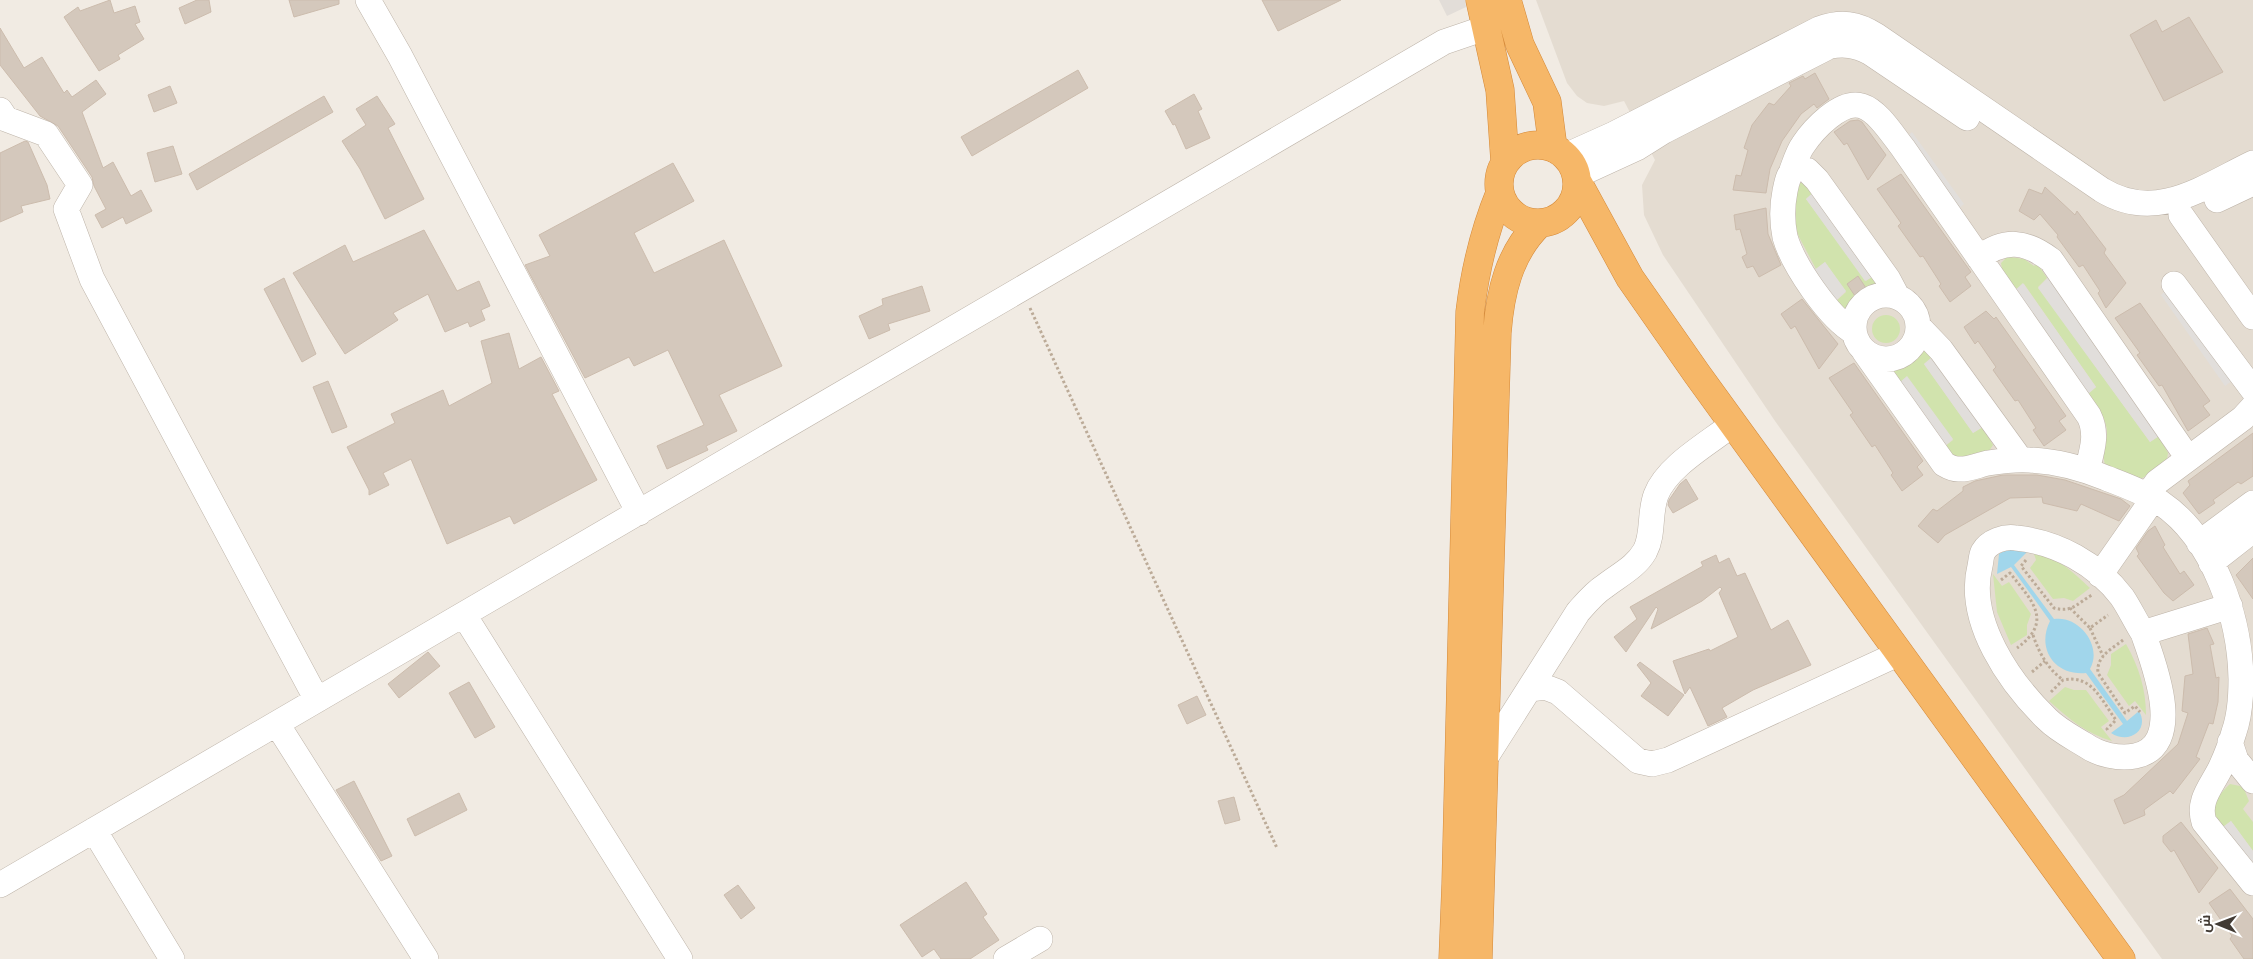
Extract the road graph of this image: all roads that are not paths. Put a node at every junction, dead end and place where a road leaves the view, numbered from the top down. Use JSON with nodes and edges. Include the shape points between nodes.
{"nodes":[{"id":1,"x":368,"y":0,"type":"edge"},
{"id":2,"x":1480,"y":0,"type":"edge"},
{"id":3,"x":1506,"y":0,"type":"edge"},
{"id":4,"x":1488,"y":26,"type":"junction"},
{"id":5,"x":0,"y":110,"type":"edge"},
{"id":6,"x":1661,"y":121,"type":"junction"},
{"id":7,"x":1506,"y":162,"type":"junction"},
{"id":8,"x":2253,"y":163,"type":"edge"},
{"id":9,"x":1568,"y":165,"type":"junction"},
{"id":10,"x":1792,"y":170,"type":"junction"},
{"id":11,"x":2253,"y":183,"type":"edge"},
{"id":12,"x":1500,"y":193,"type":"junction"},
{"id":13,"x":2182,"y":215,"type":"junction"},
{"id":14,"x":1539,"y":224,"type":"junction"},
{"id":15,"x":1979,"y":258,"type":"junction"},
{"id":16,"x":2174,"y":284,"type":"dead end"},
{"id":17,"x":1898,"y":296,"type":"junction"},
{"id":18,"x":2253,"y":317,"type":"edge"},
{"id":19,"x":1918,"y":326,"type":"junction"},
{"id":20,"x":1859,"y":342,"type":"junction"},
{"id":21,"x":2253,"y":390,"type":"edge"},
{"id":22,"x":2253,"y":407,"type":"edge"},
{"id":23,"x":1733,"y":424,"type":"junction"},
{"id":24,"x":2188,"y":458,"type":"junction"},
{"id":25,"x":2020,"y":459,"type":"junction"},
{"id":26,"x":2087,"y":470,"type":"junction"},
{"id":27,"x":2150,"y":498,"type":"junction"},
{"id":28,"x":2253,"y":503,"type":"edge"},
{"id":29,"x":639,"y":513,"type":"junction"},
{"id":30,"x":2253,"y":530,"type":"edge"},
{"id":31,"x":2205,"y":553,"type":"junction"},
{"id":32,"x":2112,"y":588,"type":"junction"},
{"id":33,"x":464,"y":615,"type":"junction"},
{"id":34,"x":2239,"y":616,"type":"edge"},
{"id":35,"x":2141,"y":630,"type":"junction"},
{"id":36,"x":1900,"y":653,"type":"junction"},
{"id":37,"x":1530,"y":689,"type":"junction"},
{"id":38,"x":317,"y":700,"type":"junction"},
{"id":39,"x":276,"y":724,"type":"junction"},
{"id":40,"x":2230,"y":742,"type":"junction"},
{"id":41,"x":1484,"y":760,"type":"junction"},
{"id":42,"x":2253,"y":781,"type":"edge"},
{"id":43,"x":94,"y":830,"type":"junction"},
{"id":44,"x":2253,"y":883,"type":"edge"},
{"id":45,"x":0,"y":884,"type":"edge"},
{"id":46,"x":1040,"y":939,"type":"dead end"},
{"id":47,"x":172,"y":959,"type":"edge"},
{"id":48,"x":426,"y":959,"type":"edge"},
{"id":49,"x":680,"y":959,"type":"edge"},
{"id":50,"x":1006,"y":959,"type":"edge"},
{"id":51,"x":1453,"y":959,"type":"edge"},
{"id":52,"x":1478,"y":959,"type":"edge"},
{"id":53,"x":2121,"y":959,"type":"edge"}],
"edges":[{"from":1,"to":29,"type":"street"},
{"from":2,"to":4,"type":"highway"},
{"from":3,"to":9,"type":"highway","via":[[1520,45],[1547,102]]},
{"from":4,"to":7,"type":"highway","via":[[1500,90]]},
{"from":4,"to":29,"type":"street","via":[[1444,42]]},
{"from":5,"to":38,"type":"street","via":[[6,119],[46,134],[80,185],[66,209],[92,280]]},
{"from":6,"to":8,"type":"street","via":[[1819,29],[1849,24],[1877,36],[2102,190],[2124,201],[2150,204],[2175,200]]},
{"from":6,"to":9,"type":"street","via":[[1637,148]]},
{"from":6,"to":13,"type":"street","via":[[1830,46],[1857,46],[2105,210],[2143,220]]},
{"from":7,"to":9,"type":"highway","via":[[1517,151],[1532,145]]},
{"from":7,"to":12,"type":"highway","via":[[1501,172]]},
{"from":9,"to":14,"type":"highway","via":[[1573,202],[1559,217]]},
{"from":9,"to":23,"type":"highway","via":[[1630,278]]},
{"from":10,"to":15,"type":"street","via":[[1801,146],[1822,122],[1842,108],[1860,106],[1868,109],[1902,148]]},
{"from":10,"to":17,"type":"street","via":[[1807,170],[1817,180]]},
{"from":10,"to":20,"type":"street","via":[[1783,214],[1785,237],[1791,254],[1835,318]]},
{"from":11,"to":13,"type":"street"},
{"from":12,"to":14,"type":"highway","via":[[1518,218]]},
{"from":12,"to":51,"type":"highway","via":[[1482,244],[1470,312]]},
{"from":13,"to":18,"type":"street"},
{"from":14,"to":41,"type":"highway","via":[[1529,233],[1508,272],[1498,309]]},
{"from":15,"to":24,"type":"street","via":[[1999,245],[2009,244],[2039,250],[2051,260]]},
{"from":15,"to":26,"type":"street","via":[[2094,425]]},
{"from":16,"to":21,"type":"street"},
{"from":17,"to":19,"type":"street","via":[[1912,308]]},
{"from":17,"to":20,"type":"street","via":[[1888,294],[1869,299],[1857,313]]},
{"from":19,"to":20,"type":"street","via":[[1914,344],[1900,356],[1881,359]]},
{"from":19,"to":25,"type":"street","via":[[1941,350]]},
{"from":20,"to":25,"type":"street","via":[[1944,464],[1959,470]]},
{"from":22,"to":24,"type":"street"},
{"from":23,"to":36,"type":"highway"},
{"from":23,"to":37,"type":"street","via":[[1669,473],[1656,496],[1645,551],[1627,571],[1592,596],[1578,612]]},
{"from":24,"to":27,"type":"street","via":[[2157,482]]},
{"from":25,"to":26,"type":"street"},
{"from":26,"to":27,"type":"street"},
{"from":27,"to":31,"type":"street","via":[[2174,514]]},
{"from":27,"to":32,"type":"street"},
{"from":28,"to":31,"type":"street"},
{"from":29,"to":33,"type":"street"},
{"from":30,"to":31,"type":"street"},
{"from":31,"to":34,"type":"street"},
{"from":32,"to":35,"type":"street"},
{"from":32,"to":35,"type":"street","via":[[2063,548],[2034,539],[2009,537],[1993,542],[1984,551],[1978,576],[1979,604],[1988,636],[2000,660],[2048,720],[2090,749],[2108,755],[2127,757],[2144,754],[2157,745],[2161,736],[2162,693]]},
{"from":33,"to":38,"type":"street"},
{"from":33,"to":49,"type":"street"},
{"from":34,"to":35,"type":"street"},
{"from":34,"to":40,"type":"street","via":[[2239,710]]},
{"from":36,"to":37,"type":"street","via":[[1668,760],[1652,764],[1638,760],[1558,692],[1545,688]]},
{"from":36,"to":53,"type":"highway"},
{"from":37,"to":41,"type":"street"},
{"from":38,"to":39,"type":"street"},
{"from":39,"to":43,"type":"street"},
{"from":39,"to":48,"type":"street"},
{"from":40,"to":42,"type":"street","via":[[2236,760]]},
{"from":40,"to":44,"type":"street","via":[[2221,767],[2204,797],[2202,815],[2204,822]]},
{"from":41,"to":52,"type":"highway"},
{"from":43,"to":45,"type":"street"},
{"from":43,"to":47,"type":"street"},
{"from":46,"to":50,"type":"street"}]}
